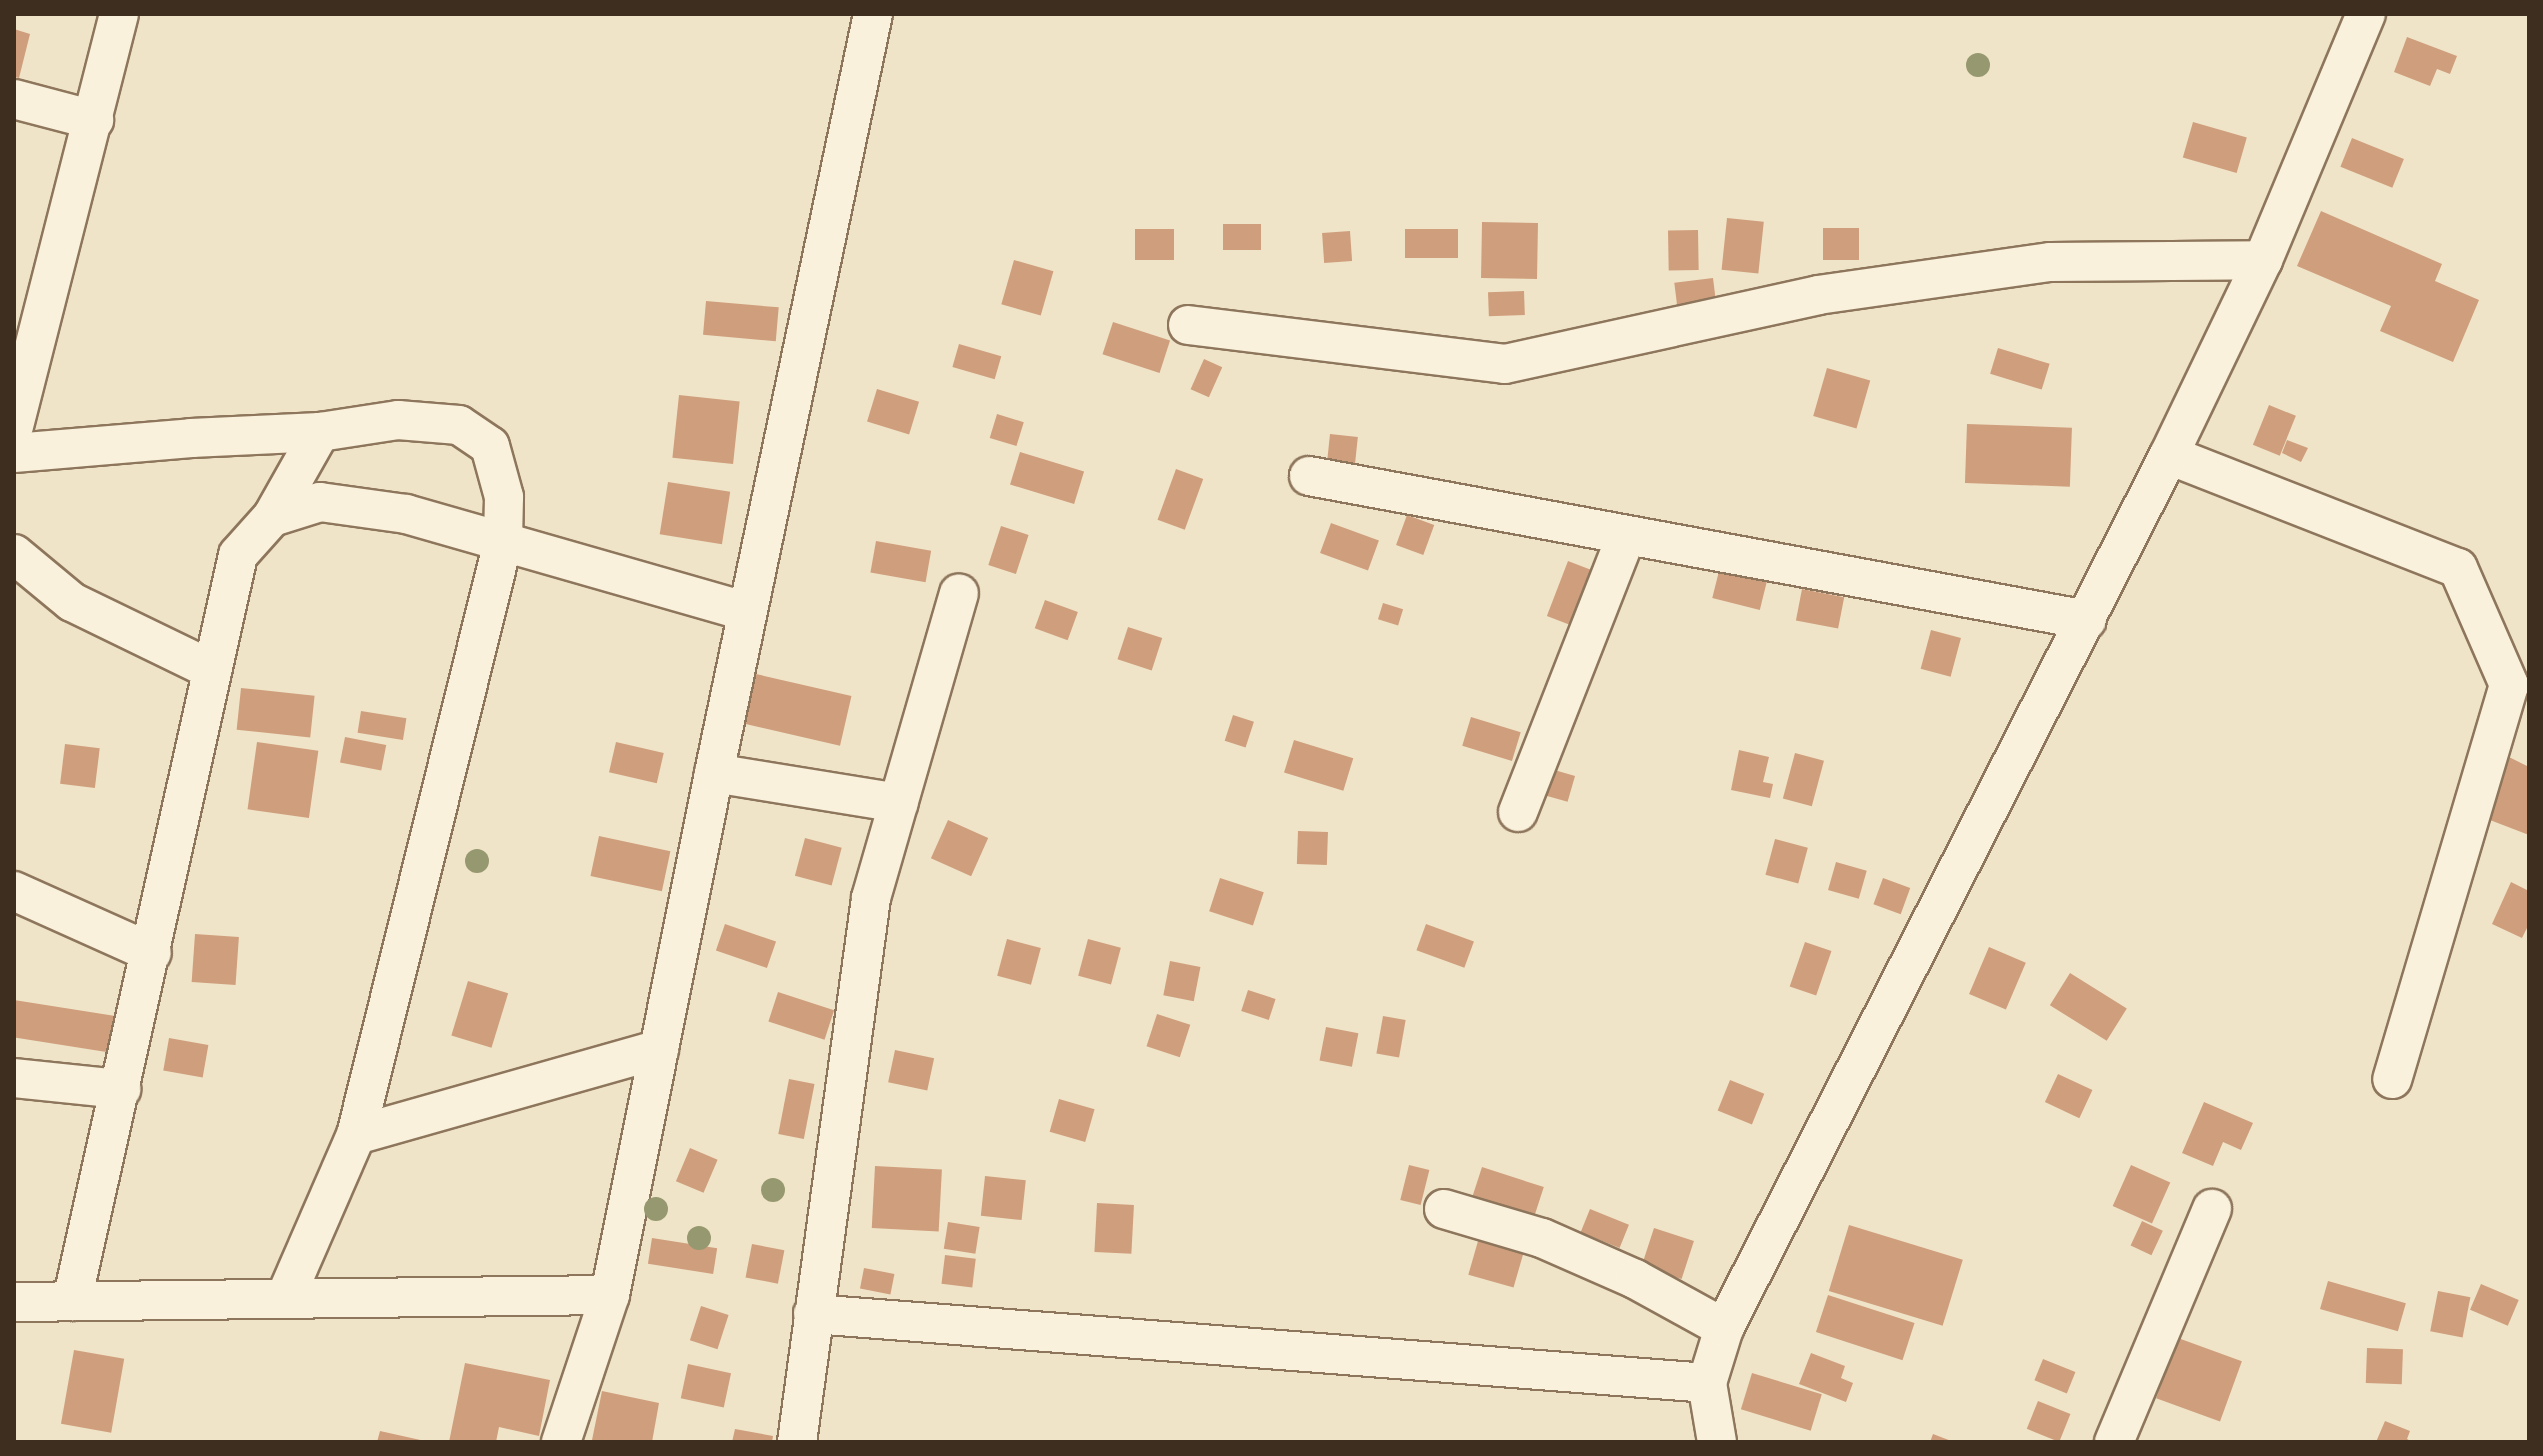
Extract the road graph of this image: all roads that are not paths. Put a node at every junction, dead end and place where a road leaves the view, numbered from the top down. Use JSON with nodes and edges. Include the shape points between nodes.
{"nodes":[{"id":1,"x":119,"y":14,"type":"edge"},
{"id":2,"x":873,"y":14,"type":"edge"},
{"id":3,"x":2366,"y":14,"type":"edge"},
{"id":4,"x":14,"y":99,"type":"edge"},
{"id":5,"x":94,"y":120,"type":"junction"},
{"id":6,"x":2263,"y":260,"type":"junction"},
{"id":7,"x":1188,"y":325,"type":"dead end"},
{"id":8,"x":14,"y":426,"type":"edge"},
{"id":9,"x":320,"y":432,"type":"junction"},
{"id":10,"x":14,"y":453,"type":"edge"},
{"id":11,"x":2169,"y":455,"type":"junction"},
{"id":12,"x":1309,"y":476,"type":"dead end"},
{"id":13,"x":272,"y":517,"type":"junction"},
{"id":14,"x":1626,"y":536,"type":"junction"},
{"id":15,"x":503,"y":542,"type":"junction"},
{"id":16,"x":14,"y":554,"type":"edge"},
{"id":17,"x":959,"y":593,"type":"dead end"},
{"id":18,"x":747,"y":612,"type":"junction"},
{"id":19,"x":2087,"y":620,"type":"junction"},
{"id":20,"x":212,"y":670,"type":"junction"},
{"id":21,"x":714,"y":773,"type":"junction"},
{"id":22,"x":899,"y":803,"type":"junction"},
{"id":23,"x":1518,"y":812,"type":"dead end"},
{"id":24,"x":14,"y":891,"type":"edge"},
{"id":25,"x":152,"y":953,"type":"junction"},
{"id":26,"x":659,"y":1049,"type":"junction"},
{"id":27,"x":14,"y":1078,"type":"edge"},
{"id":28,"x":2392,"y":1079,"type":"dead end"},
{"id":29,"x":121,"y":1089,"type":"junction"},
{"id":30,"x":356,"y":1135,"type":"junction"},
{"id":31,"x":1444,"y":1209,"type":"dead end"},
{"id":32,"x":2212,"y":1209,"type":"dead end"},
{"id":33,"x":610,"y":1295,"type":"junction"},
{"id":34,"x":285,"y":1298,"type":"junction"},
{"id":35,"x":72,"y":1301,"type":"junction"},
{"id":36,"x":14,"y":1302,"type":"edge"},
{"id":37,"x":813,"y":1314,"type":"junction"},
{"id":38,"x":1724,"y":1328,"type":"junction"},
{"id":39,"x":1707,"y":1383,"type":"junction"},
{"id":40,"x":561,"y":1442,"type":"edge"},
{"id":41,"x":797,"y":1442,"type":"edge"},
{"id":42,"x":1717,"y":1442,"type":"edge"},
{"id":43,"x":2114,"y":1442,"type":"edge"}],
"edges":[{"from":1,"to":5,"type":"street"},
{"from":2,"to":18,"type":"street"},
{"from":3,"to":6,"type":"street"},
{"from":4,"to":5,"type":"street"},
{"from":5,"to":8,"type":"street"},
{"from":6,"to":7,"type":"street","via":[[2050,262],[1818,295],[1505,364]]},
{"from":6,"to":11,"type":"street"},
{"from":9,"to":10,"type":"street"},
{"from":9,"to":13,"type":"street"},
{"from":9,"to":15,"type":"street","via":[[398,420],[459,425],[490,446],[504,497]]},
{"from":11,"to":19,"type":"street"},
{"from":11,"to":28,"type":"street","via":[[2458,568],[2509,685]]},
{"from":12,"to":14,"type":"street"},
{"from":13,"to":15,"type":"street","via":[[320,502],[406,514]]},
{"from":13,"to":20,"type":"street","via":[[238,555]]},
{"from":14,"to":19,"type":"street"},
{"from":14,"to":23,"type":"street"},
{"from":15,"to":18,"type":"street"},
{"from":15,"to":30,"type":"street"},
{"from":16,"to":20,"type":"street","via":[[72,602]]},
{"from":17,"to":22,"type":"street"},
{"from":18,"to":21,"type":"street"},
{"from":19,"to":38,"type":"street"},
{"from":20,"to":25,"type":"street"},
{"from":21,"to":22,"type":"street"},
{"from":21,"to":26,"type":"street"},
{"from":22,"to":37,"type":"street","via":[[871,898]]},
{"from":24,"to":25,"type":"street"},
{"from":25,"to":29,"type":"street"},
{"from":26,"to":30,"type":"street"},
{"from":26,"to":33,"type":"street"},
{"from":27,"to":29,"type":"street"},
{"from":29,"to":35,"type":"street"},
{"from":30,"to":34,"type":"street"},
{"from":31,"to":38,"type":"street","via":[[1542,1238],[1635,1279]]},
{"from":32,"to":43,"type":"street"},
{"from":33,"to":34,"type":"street"},
{"from":33,"to":40,"type":"street"},
{"from":34,"to":35,"type":"street"},
{"from":35,"to":36,"type":"street"},
{"from":37,"to":39,"type":"street"},
{"from":37,"to":41,"type":"street"},
{"from":38,"to":39,"type":"street"},
{"from":39,"to":42,"type":"street"}]}
